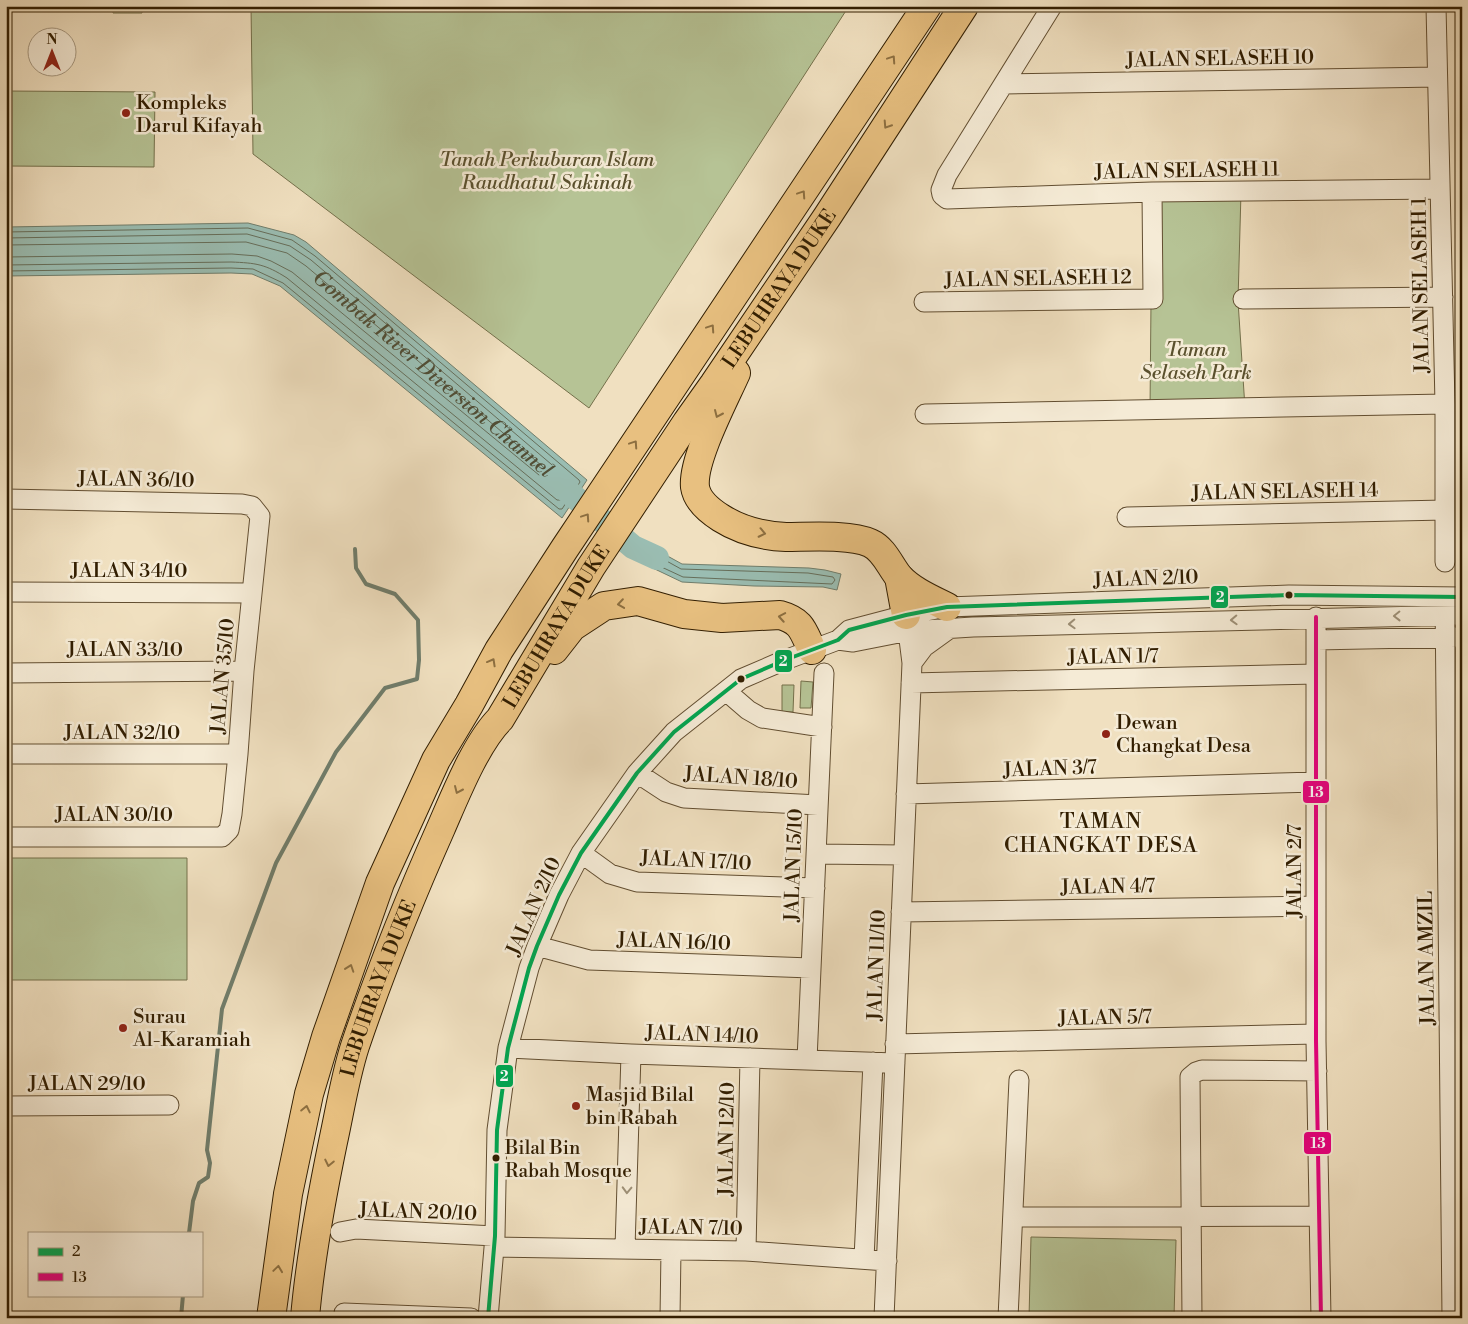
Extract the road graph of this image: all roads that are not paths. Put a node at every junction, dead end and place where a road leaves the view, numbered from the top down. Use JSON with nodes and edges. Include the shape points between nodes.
{"nodes":[{"id":1,"x":927,"y":6,"type":"edge"},
{"id":2,"x":964,"y":6,"type":"edge"},
{"id":3,"x":975,"y":6,"type":"edge"},
{"id":4,"x":1052,"y":6,"type":"edge"},
{"id":5,"x":1436,"y":6,"type":"edge"},
{"id":6,"x":929,"y":61,"type":"junction"},
{"id":7,"x":1437,"y":78,"type":"junction"},
{"id":8,"x":1004,"y":84,"type":"junction"},
{"id":9,"x":1440,"y":189,"type":"junction"},
{"id":10,"x":1152,"y":192,"type":"junction"},
{"id":11,"x":1443,"y":297,"type":"junction"},
{"id":12,"x":1243,"y":299,"type":"dead end"},
{"id":13,"x":924,"y":302,"type":"dead end"},
{"id":14,"x":767,"y":306,"type":"junction"},
{"id":15,"x":1445,"y":404,"type":"junction"},
{"id":16,"x":926,"y":414,"type":"dead end"},
{"id":17,"x":6,"y":499,"type":"edge"},
{"id":18,"x":1445,"y":510,"type":"junction"},
{"id":19,"x":260,"y":516,"type":"joint"},
{"id":20,"x":1127,"y":517,"type":"dead end"},
{"id":21,"x":1445,"y":562,"type":"dead end"},
{"id":22,"x":899,"y":577,"type":"junction"},
{"id":23,"x":6,"y":592,"type":"edge"},
{"id":24,"x":251,"y":593,"type":"junction"},
{"id":25,"x":1453,"y":606,"type":"edge"},
{"id":26,"x":1316,"y":617,"type":"junction"},
{"id":27,"x":949,"y":618,"type":"junction"},
{"id":28,"x":908,"y":623,"type":"junction"},
{"id":29,"x":875,"y":637,"type":"junction"},
{"id":30,"x":1454,"y":637,"type":"edge"},
{"id":31,"x":838,"y":640,"type":"junction"},
{"id":32,"x":1316,"y":640,"type":"junction"},
{"id":33,"x":818,"y":662,"type":"junction"},
{"id":34,"x":912,"y":663,"type":"junction"},
{"id":35,"x":244,"y":671,"type":"junction"},
{"id":36,"x":6,"y":673,"type":"edge"},
{"id":37,"x":1316,"y":674,"type":"junction"},
{"id":38,"x":911,"y":683,"type":"junction"},
{"id":39,"x":726,"y":690,"type":"junction"},
{"id":40,"x":500,"y":719,"type":"junction"},
{"id":41,"x":822,"y":727,"type":"junction"},
{"id":42,"x":6,"y":754,"type":"edge"},
{"id":43,"x":238,"y":754,"type":"junction"},
{"id":44,"x":1454,"y":766,"type":"edge"},
{"id":45,"x":637,"y":773,"type":"junction"},
{"id":46,"x":1316,"y":782,"type":"junction"},
{"id":47,"x":906,"y":794,"type":"junction"},
{"id":48,"x":818,"y":806,"type":"junction"},
{"id":49,"x":6,"y":837,"type":"edge"},
{"id":50,"x":222,"y":837,"type":"joint"},
{"id":51,"x":582,"y":853,"type":"junction"},
{"id":52,"x":816,"y":854,"type":"junction"},
{"id":53,"x":903,"y":855,"type":"junction"},
{"id":54,"x":814,"y":888,"type":"junction"},
{"id":55,"x":1316,"y":906,"type":"junction"},
{"id":56,"x":901,"y":912,"type":"junction"},
{"id":57,"x":537,"y":946,"type":"junction"},
{"id":58,"x":811,"y":968,"type":"junction"},
{"id":59,"x":1316,"y":1038,"type":"junction"},
{"id":60,"x":508,"y":1048,"type":"junction"},
{"id":61,"x":631,"y":1054,"type":"junction"},
{"id":62,"x":895,"y":1054,"type":"junction"},
{"id":63,"x":750,"y":1058,"type":"junction"},
{"id":64,"x":807,"y":1060,"type":"junction"},
{"id":65,"x":872,"y":1062,"type":"junction"},
{"id":66,"x":1317,"y":1071,"type":"junction"},
{"id":67,"x":1019,"y":1080,"type":"dead end"},
{"id":68,"x":6,"y":1106,"type":"edge"},
{"id":69,"x":169,"y":1106,"type":"dead end"},
{"id":70,"x":1191,"y":1216,"type":"junction"},
{"id":71,"x":1319,"y":1216,"type":"junction"},
{"id":72,"x":1012,"y":1217,"type":"junction"},
{"id":73,"x":1456,"y":1218,"type":"edge"},
{"id":74,"x":340,"y":1232,"type":"dead end"},
{"id":75,"x":494,"y":1241,"type":"junction"},
{"id":76,"x":625,"y":1248,"type":"junction"},
{"id":77,"x":670,"y":1250,"type":"junction"},
{"id":78,"x":746,"y":1251,"type":"junction"},
{"id":79,"x":864,"y":1259,"type":"junction"},
{"id":80,"x":887,"y":1261,"type":"junction"},
{"id":81,"x":344,"y":1313,"type":"dead end"},
{"id":82,"x":272,"y":1318,"type":"edge"},
{"id":83,"x":305,"y":1318,"type":"edge"},
{"id":84,"x":471,"y":1318,"type":"edge"},
{"id":85,"x":488,"y":1318,"type":"edge"},
{"id":86,"x":670,"y":1318,"type":"edge"},
{"id":87,"x":884,"y":1318,"type":"edge"},
{"id":88,"x":1008,"y":1318,"type":"edge"},
{"id":89,"x":1192,"y":1318,"type":"edge"},
{"id":90,"x":1321,"y":1318,"type":"edge"},
{"id":91,"x":1452,"y":1318,"type":"edge"}],
"edges":[{"from":82,"to":1,"type":"highway","name":"LEBUHRAYA DUKE","one_way":true,"via":[[288,1194],[309,1094],[380,883],[436,760],[499,650],[606,485]]},
{"from":2,"to":6,"type":"highway","name":"LEBUHRAYA DUKE"},
{"from":3,"to":6,"type":"highway"},
{"from":4,"to":8,"type":"street"},
{"from":5,"to":7,"type":"street","name":"JALAN SELASEH 1"},
{"from":6,"to":14,"type":"highway","name":"LEBUHRAYA DUKE","one_way":true},
{"from":7,"to":8,"type":"street","name":"JALAN SELASEH 10"},
{"from":7,"to":9,"type":"street","name":"JALAN SELASEH 1"},
{"from":8,"to":10,"type":"street","name":"JALAN SELASEH 11","via":[[947,176],[941,190],[947,199]]},
{"from":9,"to":10,"type":"street","name":"JALAN SELASEH 11"},
{"from":9,"to":11,"type":"street","name":"JALAN SELASEH 1"},
{"from":10,"to":13,"type":"street","name":"JALAN SELASEH 12","via":[[1153,299]]},
{"from":11,"to":12,"type":"street"},
{"from":11,"to":15,"type":"street","name":"JALAN SELASEH 1"},
{"from":14,"to":22,"type":"highway","one_way":true,"via":[[699,456],[695,487],[698,495],[713,513],[748,530],[780,537],[855,539],[870,543],[880,550]]},
{"from":14,"to":40,"type":"highway","name":"LEBUHRAYA DUKE","via":[[591,567]]},
{"from":15,"to":16,"type":"street"},
{"from":15,"to":18,"type":"street","name":"JALAN SELASEH 1"},
{"from":17,"to":19,"type":"street","name":"JALAN 36/10","via":[[242,504],[252,506]]},
{"from":18,"to":20,"type":"street","name":"JALAN SELASEH 14"},
{"from":18,"to":21,"type":"street","name":"JALAN SELASEH 1"},
{"from":19,"to":24,"type":"street","name":"JALAN 35/10"},
{"from":22,"to":27,"type":"highway"},
{"from":22,"to":28,"type":"highway"},
{"from":23,"to":24,"type":"street","name":"JALAN 34/10"},
{"from":24,"to":35,"type":"street","name":"JALAN 35/10"},
{"from":25,"to":26,"type":"street","name":"JALAN 2/10","one_way":true},
{"from":25,"to":27,"type":"street","name":"JALAN 2/10","via":[[1289,595]]},
{"from":25,"to":30,"type":"street","name":"JALAN AMZIL"},
{"from":26,"to":27,"type":"street","name":"JALAN 2/10","one_way":true},
{"from":26,"to":32,"type":"street","name":"JALAN 2/7"},
{"from":27,"to":28,"type":"street","name":"JALAN 2/10"},
{"from":27,"to":34,"type":"street"},
{"from":28,"to":29,"type":"street","name":"JALAN 2/10"},
{"from":28,"to":31,"type":"street","name":"JALAN 2/10","via":[[849,630]]},
{"from":28,"to":34,"type":"street","name":"JALAN 11/10"},
{"from":29,"to":31,"type":"street","name":"JALAN 2/10","via":[[853,642]]},
{"from":29,"to":34,"type":"street","via":[[896,648]]},
{"from":30,"to":32,"type":"street"},
{"from":30,"to":44,"type":"street","name":"JALAN AMZIL"},
{"from":31,"to":33,"type":"street","name":"JALAN 2/10"},
{"from":32,"to":37,"type":"street","name":"JALAN 2/7"},
{"from":33,"to":39,"type":"street","name":"JALAN 2/10","via":[[785,660],[741,679]]},
{"from":33,"to":40,"type":"highway","one_way":true,"via":[[796,621],[780,615],[722,618],[684,614],[638,601],[604,606],[572,627]]},
{"from":33,"to":41,"type":"street","name":"JALAN 15/10"},
{"from":34,"to":38,"type":"street","name":"JALAN 11/10"},
{"from":35,"to":36,"type":"street","name":"JALAN 33/10"},
{"from":35,"to":43,"type":"street","name":"JALAN 35/10"},
{"from":37,"to":38,"type":"street","name":"JALAN 1/7"},
{"from":37,"to":46,"type":"street","name":"JALAN 2/7"},
{"from":38,"to":47,"type":"street","name":"JALAN 11/10"},
{"from":39,"to":41,"type":"street","via":[[762,718]]},
{"from":39,"to":45,"type":"street","name":"JALAN 2/10","via":[[674,732]]},
{"from":40,"to":83,"type":"highway","name":"LEBUHRAYA DUKE","one_way":true,"via":[[492,727],[464,778],[411,894],[355,1047],[321,1201]]},
{"from":41,"to":48,"type":"street","name":"JALAN 15/10"},
{"from":42,"to":43,"type":"street","name":"JALAN 32/10"},
{"from":43,"to":50,"type":"street","name":"JALAN 35/10","via":[[229,830]]},
{"from":44,"to":73,"type":"street","name":"JALAN AMZIL"},
{"from":45,"to":48,"type":"street","name":"JALAN 18/10","via":[[666,792],[684,798]]},
{"from":45,"to":51,"type":"street","name":"JALAN 2/10"},
{"from":46,"to":47,"type":"street","name":"JALAN 3/7"},
{"from":46,"to":55,"type":"street","name":"JALAN 2/7"},
{"from":47,"to":53,"type":"street","name":"JALAN 11/10"},
{"from":48,"to":52,"type":"street","name":"JALAN 15/10"},
{"from":49,"to":50,"type":"street","name":"JALAN 30/10"},
{"from":51,"to":54,"type":"street","name":"JALAN 17/10","via":[[610,874],[637,882]]},
{"from":51,"to":57,"type":"street","name":"JALAN 2/10","via":[[558,895]]},
{"from":52,"to":53,"type":"street"},
{"from":52,"to":54,"type":"street","name":"JALAN 15/10"},
{"from":53,"to":56,"type":"street","name":"JALAN 11/10"},
{"from":54,"to":58,"type":"street","name":"JALAN 15/10"},
{"from":55,"to":56,"type":"street","name":"JALAN 4/7"},
{"from":55,"to":59,"type":"street","name":"JALAN 2/7"},
{"from":56,"to":62,"type":"street","name":"JALAN 11/10"},
{"from":57,"to":58,"type":"street","name":"JALAN 16/10","via":[[589,960]]},
{"from":57,"to":60,"type":"street","name":"JALAN 2/10"},
{"from":58,"to":64,"type":"street","name":"JALAN 15/10"},
{"from":59,"to":62,"type":"street","name":"JALAN 5/7"},
{"from":59,"to":66,"type":"street","name":"JALAN 2/7"},
{"from":60,"to":61,"type":"street","name":"JALAN 14/10"},
{"from":60,"to":75,"type":"street","name":"JALAN 2/10","via":[[498,1130]]},
{"from":61,"to":63,"type":"street","name":"JALAN 14/10"},
{"from":61,"to":76,"type":"street","one_way":true},
{"from":62,"to":65,"type":"street","name":"JALAN 14/10"},
{"from":62,"to":80,"type":"street","name":"JALAN 11/10"},
{"from":63,"to":64,"type":"street","name":"JALAN 14/10"},
{"from":63,"to":78,"type":"street","name":"JALAN 12/10"},
{"from":64,"to":65,"type":"street","name":"JALAN 14/10"},
{"from":65,"to":79,"type":"street"},
{"from":66,"to":70,"type":"street","via":[[1202,1070],[1190,1077]]},
{"from":66,"to":71,"type":"street","name":"JALAN 2/7"},
{"from":67,"to":72,"type":"street"},
{"from":68,"to":69,"type":"street","name":"JALAN 29/10"},
{"from":70,"to":71,"type":"street"},
{"from":70,"to":72,"type":"street"},
{"from":70,"to":89,"type":"street"},
{"from":71,"to":90,"type":"street","name":"JALAN 2/7"},
{"from":72,"to":88,"type":"street"},
{"from":73,"to":91,"type":"street","name":"JALAN AMZIL"},
{"from":74,"to":75,"type":"street","name":"JALAN 20/10","via":[[356,1229]]},
{"from":75,"to":76,"type":"street","name":"JALAN 7/10"},
{"from":75,"to":85,"type":"street","name":"JALAN 2/10"},
{"from":76,"to":77,"type":"street","name":"JALAN 7/10"},
{"from":77,"to":78,"type":"street","name":"JALAN 7/10"},
{"from":77,"to":86,"type":"street"},
{"from":78,"to":79,"type":"street","name":"JALAN 7/10"},
{"from":79,"to":80,"type":"street","name":"JALAN 7/10"},
{"from":80,"to":87,"type":"street","name":"JALAN 11/10"},
{"from":81,"to":84,"type":"street"}]}
